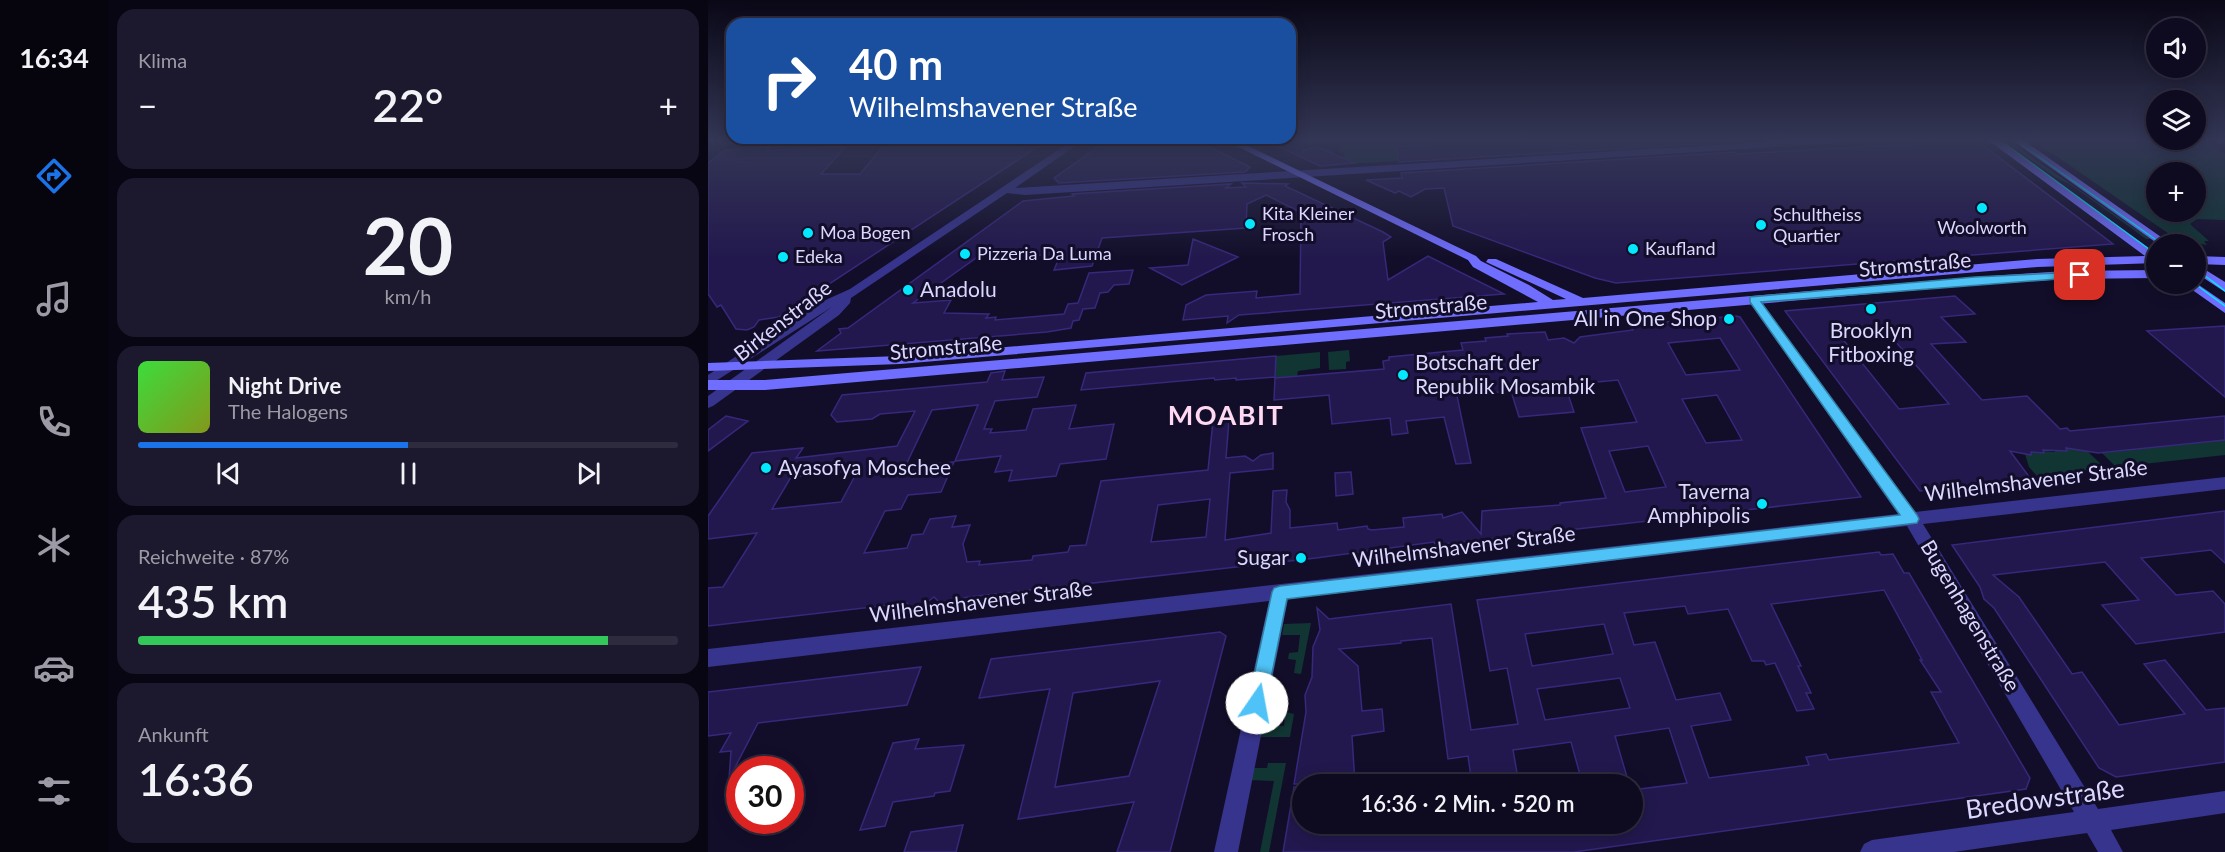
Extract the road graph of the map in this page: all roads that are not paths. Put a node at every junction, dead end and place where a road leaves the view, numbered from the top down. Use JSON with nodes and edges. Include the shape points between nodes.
{"nodes":[{"id":1,"x":1022,"y":180,"type":"edge"},
{"id":2,"x":1224,"y":180,"type":"edge"},
{"id":3,"x":1312,"y":180,"type":"edge"},
{"id":4,"x":2048,"y":180,"type":"edge"},
{"id":5,"x":2074,"y":180,"type":"edge"},
{"id":6,"x":1007,"y":190,"type":"junction"},
{"id":7,"x":2151,"y":234,"type":"edge"},
{"id":8,"x":2146,"y":251,"type":"edge"},
{"id":9,"x":1472,"y":258,"type":"junction"},
{"id":10,"x":2146,"y":259,"type":"edge"},
{"id":11,"x":2206,"y":260,"type":"edge"},
{"id":12,"x":2225,"y":261,"type":"edge"},
{"id":13,"x":2146,"y":274,"type":"edge"},
{"id":14,"x":2206,"y":276,"type":"edge"},
{"id":15,"x":2225,"y":277,"type":"edge"},
{"id":16,"x":2206,"y":278,"type":"edge"},
{"id":17,"x":2225,"y":288,"type":"edge"},
{"id":18,"x":854,"y":292,"type":"junction"},
{"id":19,"x":2204,"y":294,"type":"edge"},
{"id":20,"x":1754,"y":300,"type":"junction"},
{"id":21,"x":1552,"y":304,"type":"junction"},
{"id":22,"x":1584,"y":308,"type":"junction"},
{"id":23,"x":2225,"y":309,"type":"edge"},
{"id":24,"x":1560,"y":316,"type":"junction"},
{"id":25,"x":760,"y":366,"type":"junction"},
{"id":26,"x":729,"y":367,"type":"junction"},
{"id":27,"x":708,"y":368,"type":"edge"},
{"id":28,"x":708,"y":383,"type":"edge"},
{"id":29,"x":734,"y":385,"type":"junction"},
{"id":30,"x":708,"y":404,"type":"edge"},
{"id":31,"x":2225,"y":483,"type":"edge"},
{"id":32,"x":1911,"y":519,"type":"junction"},
{"id":33,"x":1280,"y":592,"type":"junction"},
{"id":34,"x":708,"y":658,"type":"edge"},
{"id":35,"x":2225,"y":802,"type":"edge"},
{"id":36,"x":2094,"y":821,"type":"junction"},
{"id":37,"x":1226,"y":852,"type":"edge"},
{"id":38,"x":1872,"y":852,"type":"edge"},
{"id":39,"x":2111,"y":852,"type":"edge"}],
"edges":[{"from":1,"to":6,"type":"street","name":"Birkenstraße"},
{"from":2,"to":6,"type":"street"},
{"from":3,"to":9,"type":"main road"},
{"from":4,"to":8,"type":"main road"},
{"from":5,"to":7,"type":"main road"},
{"from":6,"to":18,"type":"street","name":"Birkenstraße"},
{"from":9,"to":21,"type":"main road"},
{"from":9,"to":22,"type":"main road","via":[[1484,258]]},
{"from":10,"to":22,"type":"main road","name":"Stromstraße","via":[[2037,263]]},
{"from":11,"to":12,"type":"main road"},
{"from":13,"to":20,"type":"main road","name":"Stromstraße","via":[[2017,278]]},
{"from":14,"to":15,"type":"main road"},
{"from":16,"to":17,"type":"main road"},
{"from":18,"to":25,"type":"street","name":"Birkenstraße","via":[[834,312]]},
{"from":18,"to":26,"type":"street","name":"Birkenstraße","via":[[815,310]]},
{"from":19,"to":23,"type":"main road"},
{"from":20,"to":22,"type":"main road","name":"Stromstraße"},
{"from":20,"to":32,"type":"street","name":"Bugenhagenstraße"},
{"from":21,"to":22,"type":"main road","name":"Stromstraße"},
{"from":21,"to":24,"type":"main road"},
{"from":21,"to":25,"type":"main road","name":"Stromstraße","via":[[900,360]]},
{"from":22,"to":24,"type":"main road","name":"Stromstraße"},
{"from":24,"to":29,"type":"main road","name":"Stromstraße"},
{"from":25,"to":26,"type":"main road","name":"Stromstraße"},
{"from":25,"to":29,"type":"street","name":"Birkenstraße"},
{"from":26,"to":27,"type":"main road","name":"Stromstraße"},
{"from":26,"to":28,"type":"street","name":"Birkenstraße"},
{"from":28,"to":29,"type":"main road","name":"Stromstraße"},
{"from":29,"to":30,"type":"street","name":"Birkenstraße"},
{"from":31,"to":32,"type":"street","name":"Wilhelmshavener Straße"},
{"from":32,"to":33,"type":"street","name":"Wilhelmshavener Straße"},
{"from":32,"to":36,"type":"street","name":"Bugenhagenstraße"},
{"from":33,"to":34,"type":"street","name":"Wilhelmshavener Straße"},
{"from":33,"to":37,"type":"street"},
{"from":35,"to":36,"type":"street","name":"Bredowstraße"},
{"from":36,"to":38,"type":"street","name":"Bredowstraße"},
{"from":36,"to":39,"type":"street","name":"Bugenhagenstraße"}]}
